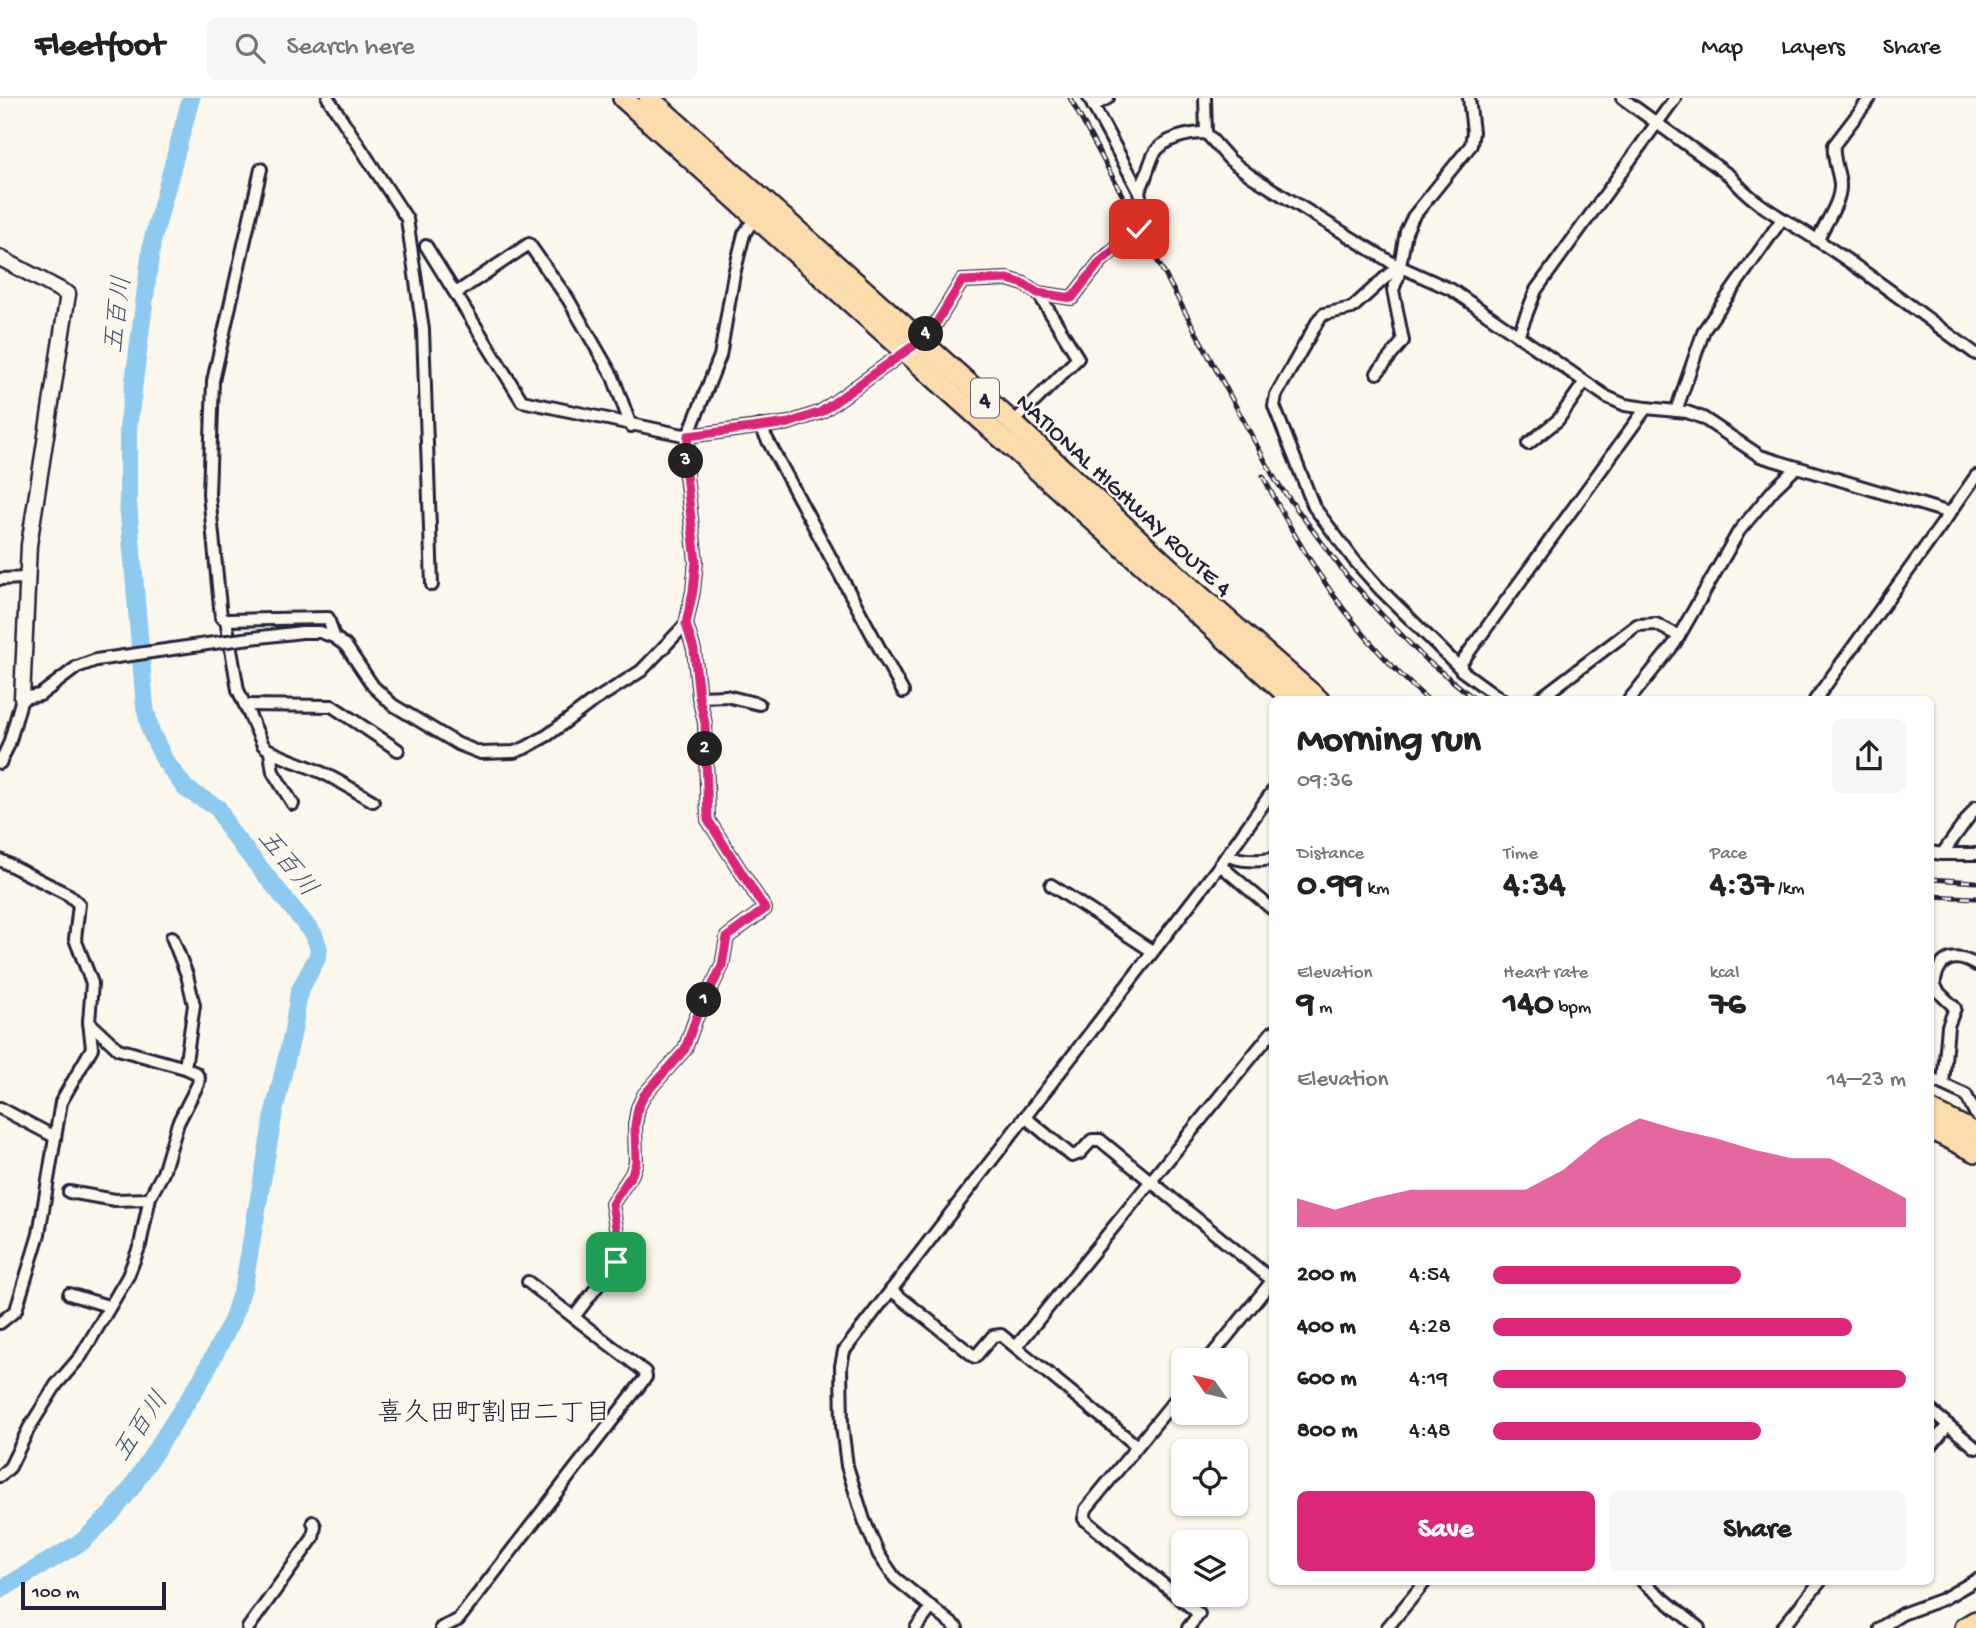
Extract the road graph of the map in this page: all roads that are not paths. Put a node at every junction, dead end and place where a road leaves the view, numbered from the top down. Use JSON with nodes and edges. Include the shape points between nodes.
{"nodes":[{"id":1,"x":328,"y":98,"type":"edge"},
{"id":2,"x":623,"y":98,"type":"edge"},
{"id":3,"x":649,"y":98,"type":"edge"},
{"id":4,"x":1108,"y":98,"type":"edge"},
{"id":5,"x":1205,"y":98,"type":"edge"},
{"id":6,"x":1469,"y":98,"type":"edge"},
{"id":7,"x":1622,"y":98,"type":"edge"},
{"id":8,"x":1675,"y":98,"type":"edge"},
{"id":9,"x":1870,"y":98,"type":"edge"},
{"id":10,"x":1091,"y":102,"type":"edge"},
{"id":11,"x":1657,"y":124,"type":"junction"},
{"id":12,"x":1206,"y":133,"type":"junction"},
{"id":13,"x":261,"y":169,"type":"dead end"},
{"id":14,"x":1139,"y":191,"type":"junction"},
{"id":15,"x":756,"y":216,"type":"junction"},
{"id":16,"x":1782,"y":219,"type":"junction"},
{"id":17,"x":1818,"y":240,"type":"junction"},
{"id":18,"x":426,"y":246,"type":"dead end"},
{"id":19,"x":0,"y":258,"type":"edge"},
{"id":20,"x":1398,"y":266,"type":"junction"},
{"id":21,"x":456,"y":293,"type":"junction"},
{"id":22,"x":1038,"y":293,"type":"junction"},
{"id":23,"x":1518,"y":336,"type":"junction"},
{"id":24,"x":913,"y":346,"type":"junction"},
{"id":25,"x":1976,"y":354,"type":"edge"},
{"id":26,"x":1377,"y":373,"type":"dead end"},
{"id":27,"x":1584,"y":383,"type":"junction"},
{"id":28,"x":1646,"y":408,"type":"junction"},
{"id":29,"x":1676,"y":411,"type":"junction"},
{"id":30,"x":1013,"y":423,"type":"junction"},
{"id":31,"x":632,"y":426,"type":"junction"},
{"id":32,"x":760,"y":426,"type":"junction"},
{"id":33,"x":688,"y":436,"type":"junction"},
{"id":34,"x":1528,"y":444,"type":"dead end"},
{"id":35,"x":1797,"y":468,"type":"junction"},
{"id":36,"x":1976,"y":476,"type":"edge"},
{"id":37,"x":1950,"y":513,"type":"junction"},
{"id":38,"x":26,"y":578,"type":"junction"},
{"id":39,"x":0,"y":579,"type":"edge"},
{"id":40,"x":432,"y":585,"type":"dead end"},
{"id":41,"x":226,"y":620,"type":"junction"},
{"id":42,"x":686,"y":624,"type":"junction"},
{"id":43,"x":1679,"y":636,"type":"junction"},
{"id":44,"x":334,"y":637,"type":"junction"},
{"id":45,"x":1460,"y":667,"type":"junction"},
{"id":46,"x":903,"y":692,"type":"dead end"},
{"id":47,"x":1289,"y":696,"type":"edge"},
{"id":48,"x":1314,"y":696,"type":"edge"},
{"id":49,"x":1497,"y":696,"type":"edge"},
{"id":50,"x":1543,"y":696,"type":"edge"},
{"id":51,"x":1632,"y":696,"type":"edge"},
{"id":52,"x":1818,"y":696,"type":"edge"},
{"id":53,"x":699,"y":697,"type":"junction"},
{"id":54,"x":22,"y":698,"type":"junction"},
{"id":55,"x":759,"y":704,"type":"dead end"},
{"id":56,"x":246,"y":705,"type":"junction"},
{"id":57,"x":398,"y":750,"type":"dead end"},
{"id":58,"x":270,"y":752,"type":"junction"},
{"id":59,"x":0,"y":763,"type":"edge"},
{"id":60,"x":1269,"y":796,"type":"edge"},
{"id":61,"x":373,"y":801,"type":"dead end"},
{"id":62,"x":293,"y":804,"type":"dead end"},
{"id":63,"x":1976,"y":807,"type":"edge"},
{"id":64,"x":1934,"y":853,"type":"edge"},
{"id":65,"x":1942,"y":854,"type":"junction"},
{"id":66,"x":1976,"y":854,"type":"edge"},
{"id":67,"x":1227,"y":855,"type":"junction"},
{"id":68,"x":1269,"y":859,"type":"edge"},
{"id":69,"x":0,"y":860,"type":"edge"},
{"id":70,"x":1220,"y":865,"type":"junction"},
{"id":71,"x":1051,"y":885,"type":"dead end"},
{"id":72,"x":1269,"y":906,"type":"edge"},
{"id":73,"x":172,"y":937,"type":"dead end"},
{"id":74,"x":1152,"y":951,"type":"junction"},
{"id":75,"x":1976,"y":965,"type":"edge"},
{"id":76,"x":89,"y":1022,"type":"junction"},
{"id":77,"x":1269,"y":1036,"type":"edge"},
{"id":78,"x":185,"y":1068,"type":"junction"},
{"id":79,"x":1934,"y":1080,"type":"edge"},
{"id":80,"x":1943,"y":1084,"type":"junction"},
{"id":81,"x":0,"y":1108,"type":"edge"},
{"id":82,"x":1934,"y":1112,"type":"edge"},
{"id":83,"x":1976,"y":1115,"type":"edge"},
{"id":84,"x":1025,"y":1117,"type":"junction"},
{"id":85,"x":1934,"y":1131,"type":"edge"},
{"id":86,"x":1976,"y":1133,"type":"edge"},
{"id":87,"x":55,"y":1137,"type":"junction"},
{"id":88,"x":1976,"y":1152,"type":"edge"},
{"id":89,"x":1152,"y":1181,"type":"junction"},
{"id":90,"x":69,"y":1192,"type":"dead end"},
{"id":91,"x":149,"y":1199,"type":"junction"},
{"id":92,"x":1269,"y":1278,"type":"edge"},
{"id":93,"x":527,"y":1282,"type":"dead end"},
{"id":94,"x":1269,"y":1284,"type":"edge"},
{"id":95,"x":891,"y":1290,"type":"junction"},
{"id":96,"x":69,"y":1294,"type":"dead end"},
{"id":97,"x":108,"y":1306,"type":"junction"},
{"id":98,"x":574,"y":1317,"type":"junction"},
{"id":99,"x":0,"y":1323,"type":"edge"},
{"id":100,"x":1016,"y":1347,"type":"junction"},
{"id":101,"x":1218,"y":1348,"type":"edge"},
{"id":102,"x":1171,"y":1405,"type":"edge"},
{"id":103,"x":1934,"y":1413,"type":"edge"},
{"id":104,"x":1948,"y":1425,"type":"junction"},
{"id":105,"x":1934,"y":1442,"type":"edge"},
{"id":106,"x":1137,"y":1446,"type":"junction"},
{"id":107,"x":1976,"y":1448,"type":"edge"},
{"id":108,"x":0,"y":1476,"type":"edge"},
{"id":109,"x":313,"y":1522,"type":"dead end"},
{"id":110,"x":1976,"y":1580,"type":"edge"},
{"id":111,"x":1423,"y":1585,"type":"edge"},
{"id":112,"x":1647,"y":1585,"type":"edge"},
{"id":113,"x":1818,"y":1585,"type":"edge"},
{"id":114,"x":932,"y":1608,"type":"junction"},
{"id":115,"x":458,"y":1620,"type":"junction"},
{"id":116,"x":1976,"y":1622,"type":"edge"},
{"id":117,"x":248,"y":1628,"type":"edge"},
{"id":118,"x":441,"y":1628,"type":"edge"},
{"id":119,"x":470,"y":1628,"type":"edge"},
{"id":120,"x":916,"y":1628,"type":"edge"},
{"id":121,"x":957,"y":1628,"type":"edge"},
{"id":122,"x":1188,"y":1628,"type":"edge"},
{"id":123,"x":1387,"y":1628,"type":"edge"},
{"id":124,"x":1699,"y":1628,"type":"edge"},
{"id":125,"x":1782,"y":1628,"type":"edge"},
{"id":126,"x":1880,"y":1628,"type":"edge"},
{"id":127,"x":1966,"y":1628,"type":"edge"}],
"edges":[{"from":1,"to":40,"type":"street","via":[[407,219],[424,330]]},
{"from":2,"to":15,"type":"highway","name":"NATIONAL HIGHWAY ROUTE 4","number":"4"},
{"from":3,"to":24,"type":"highway","name":"NATIONAL HIGHWAY ROUTE 4","number":"4"},
{"from":4,"to":10,"type":"street"},
{"from":5,"to":12,"type":"street"},
{"from":6,"to":20,"type":"street","via":[[1471,145],[1413,217]]},
{"from":7,"to":11,"type":"street"},
{"from":8,"to":11,"type":"street"},
{"from":9,"to":17,"type":"street","via":[[1834,145],[1839,196]]},
{"from":10,"to":14,"type":"street"},
{"from":11,"to":16,"type":"street"},
{"from":11,"to":23,"type":"street","via":[[1536,290]]},
{"from":12,"to":14,"type":"street","via":[[1183,136],[1158,148]]},
{"from":12,"to":20,"type":"street","via":[[1230,160]]},
{"from":13,"to":41,"type":"street","via":[[211,400],[209,494],[221,617]]},
{"from":14,"to":22,"type":"street","via":[[1144,222],[1100,262],[1077,295]]},
{"from":15,"to":24,"type":"highway","name":"NATIONAL HIGHWAY ROUTE 4","number":"4"},
{"from":15,"to":33,"type":"street","via":[[744,234],[720,356]]},
{"from":16,"to":17,"type":"street"},
{"from":16,"to":29,"type":"street","via":[[1704,330]]},
{"from":17,"to":25,"type":"street"},
{"from":18,"to":21,"type":"street"},
{"from":19,"to":38,"type":"street","via":[[68,294]]},
{"from":20,"to":23,"type":"street","via":[[1452,290]]},
{"from":20,"to":26,"type":"street","via":[[1393,298],[1403,341]]},
{"from":20,"to":45,"type":"street","via":[[1352,308],[1319,319],[1274,406],[1314,506],[1379,589]]},
{"from":21,"to":31,"type":"street","via":[[522,401]]},
{"from":21,"to":31,"type":"street","via":[[529,244],[568,299],[612,377]]},
{"from":22,"to":24,"type":"street","via":[[1008,279],[962,281],[935,325]]},
{"from":22,"to":30,"type":"street","via":[[1078,358]]},
{"from":23,"to":27,"type":"street"},
{"from":24,"to":30,"type":"highway","name":"NATIONAL HIGHWAY ROUTE 4","number":"4"},
{"from":24,"to":32,"type":"street","via":[[821,412],[789,423]]},
{"from":24,"to":47,"type":"highway","name":"NATIONAL HIGHWAY ROUTE 4","number":"4"},
{"from":27,"to":28,"type":"street","via":[[1616,401]]},
{"from":27,"to":34,"type":"street","via":[[1558,420]]},
{"from":28,"to":29,"type":"street"},
{"from":28,"to":45,"type":"street"},
{"from":29,"to":35,"type":"street","via":[[1703,418],[1751,452]]},
{"from":30,"to":48,"type":"highway","name":"NATIONAL HIGHWAY ROUTE 4","number":"4"},
{"from":31,"to":33,"type":"street"},
{"from":32,"to":33,"type":"street"},
{"from":32,"to":46,"type":"street"},
{"from":33,"to":42,"type":"street","via":[[686,475],[696,561]]},
{"from":35,"to":37,"type":"street"},
{"from":35,"to":43,"type":"street","via":[[1739,531]]},
{"from":36,"to":37,"type":"street"},
{"from":37,"to":52,"type":"street"},
{"from":38,"to":39,"type":"street"},
{"from":38,"to":54,"type":"street"},
{"from":41,"to":44,"type":"street","via":[[328,618]]},
{"from":41,"to":56,"type":"street"},
{"from":42,"to":44,"type":"street","via":[[641,671],[548,735],[525,748],[500,753],[472,751],[405,713],[373,686],[346,646]]},
{"from":42,"to":53,"type":"street"},
{"from":43,"to":50,"type":"street","via":[[1656,624],[1637,625]]},
{"from":43,"to":51,"type":"street"},
{"from":44,"to":54,"type":"street","bridge":true,"via":[[302,632],[96,660],[78,667],[40,695]]},
{"from":45,"to":49,"type":"street"},
{"from":53,"to":55,"type":"street","via":[[726,696]]},
{"from":53,"to":98,"type":"street","via":[[705,723],[708,820],[765,909],[727,937],[722,966],[685,1049],[644,1095],[636,1115],[636,1162],[612,1204],[620,1251]]},
{"from":54,"to":59,"type":"street"},
{"from":56,"to":57,"type":"street","via":[[332,706]]},
{"from":56,"to":58,"type":"street"},
{"from":58,"to":61,"type":"street","via":[[322,772]]},
{"from":58,"to":62,"type":"street","via":[[273,772]]},
{"from":60,"to":67,"type":"street"},
{"from":63,"to":65,"type":"street"},
{"from":64,"to":65,"type":"street"},
{"from":65,"to":66,"type":"street"},
{"from":67,"to":68,"type":"street","via":[[1238,860]]},
{"from":67,"to":70,"type":"street"},
{"from":69,"to":76,"type":"street","via":[[79,904],[75,939],[92,983]]},
{"from":70,"to":72,"type":"street"},
{"from":70,"to":74,"type":"street"},
{"from":71,"to":74,"type":"street"},
{"from":73,"to":78,"type":"street","via":[[194,1005]]},
{"from":74,"to":84,"type":"street"},
{"from":75,"to":80,"type":"street","via":[[1952,957],[1944,961],[1935,980],[1936,988],[1955,1008],[1948,1026]]},
{"from":76,"to":78,"type":"street","via":[[118,1049]]},
{"from":76,"to":87,"type":"street","via":[[91,1051],[61,1102]]},
{"from":77,"to":89,"type":"street"},
{"from":78,"to":91,"type":"street","via":[[196,1073],[198,1084]]},
{"from":79,"to":80,"type":"street"},
{"from":80,"to":83,"type":"street","via":[[1966,1095]]},
{"from":81,"to":87,"type":"street"},
{"from":82,"to":86,"type":"highway"},
{"from":84,"to":89,"type":"street","via":[[1072,1156],[1092,1140],[1100,1140]]},
{"from":84,"to":95,"type":"street"},
{"from":85,"to":88,"type":"highway"},
{"from":87,"to":99,"type":"street","via":[[44,1213],[20,1300],[16,1310]]},
{"from":89,"to":92,"type":"street"},
{"from":89,"to":100,"type":"street"},
{"from":90,"to":91,"type":"street","via":[[115,1200]]},
{"from":91,"to":97,"type":"street","via":[[135,1259]]},
{"from":93,"to":98,"type":"street"},
{"from":94,"to":101,"type":"street"},
{"from":95,"to":100,"type":"street","via":[[975,1357],[996,1335]]},
{"from":95,"to":114,"type":"street","via":[[843,1357],[847,1466],[879,1555],[895,1578]]},
{"from":96,"to":97,"type":"street"},
{"from":97,"to":108,"type":"street","via":[[81,1356],[56,1385],[10,1467]]},
{"from":98,"to":115,"type":"street","via":[[646,1377]]},
{"from":100,"to":106,"type":"street"},
{"from":102,"to":106,"type":"street"},
{"from":103,"to":104,"type":"street"},
{"from":104,"to":105,"type":"street"},
{"from":104,"to":107,"type":"street"},
{"from":106,"to":122,"type":"street","via":[[1086,1509],[1084,1519],[1199,1614]]},
{"from":109,"to":117,"type":"street","via":[[313,1538]]},
{"from":110,"to":126,"type":"street"},
{"from":111,"to":123,"type":"street"},
{"from":112,"to":124,"type":"street"},
{"from":113,"to":125,"type":"street"},
{"from":114,"to":120,"type":"street"},
{"from":114,"to":121,"type":"street"},
{"from":115,"to":118,"type":"street"},
{"from":115,"to":119,"type":"street"},
{"from":116,"to":127,"type":"highway"}]}
